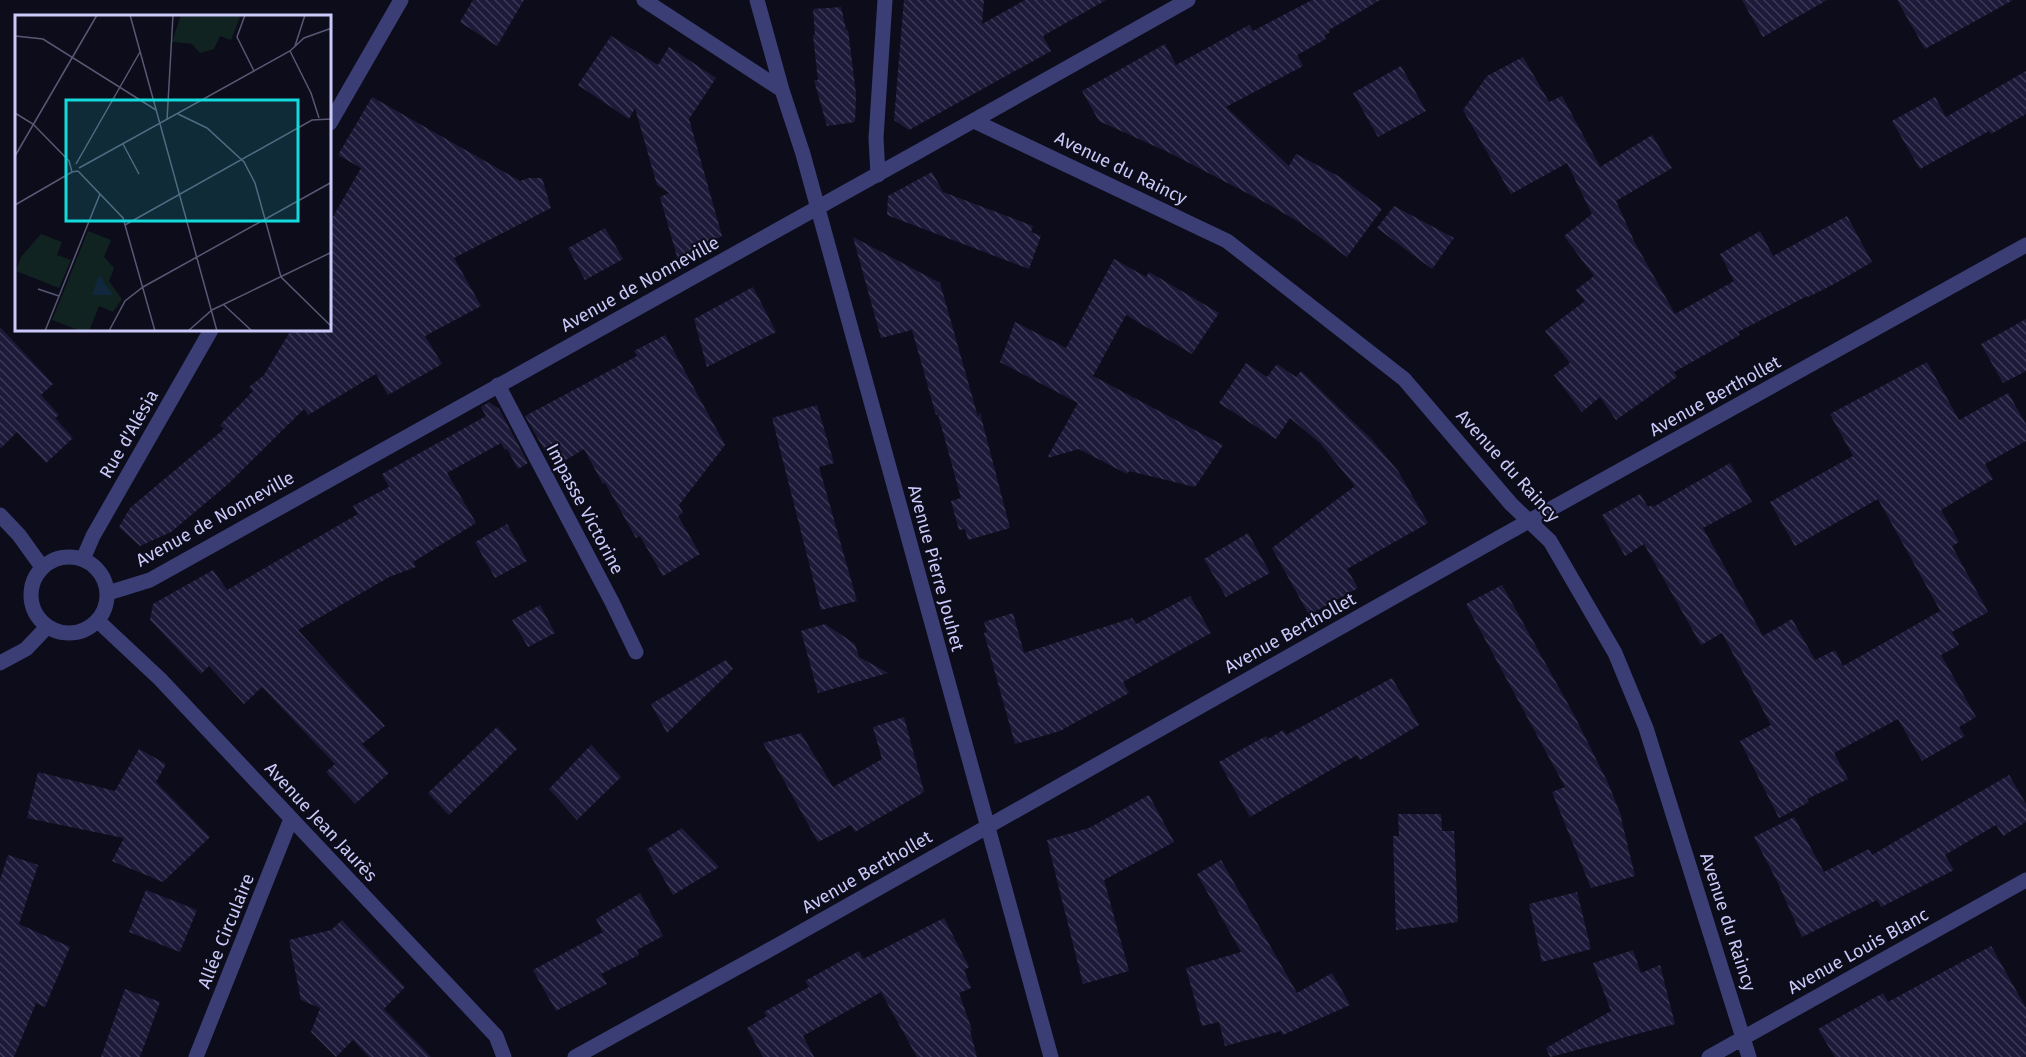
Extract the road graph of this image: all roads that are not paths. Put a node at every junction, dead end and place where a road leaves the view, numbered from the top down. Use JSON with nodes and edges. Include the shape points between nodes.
{"nodes":[{"id":1,"x":401,"y":0,"type":"edge"},
{"id":2,"x":644,"y":0,"type":"edge"},
{"id":3,"x":757,"y":0,"type":"edge"},
{"id":4,"x":885,"y":0,"type":"edge"},
{"id":5,"x":1188,"y":0,"type":"edge"},
{"id":6,"x":782,"y":90,"type":"junction"},
{"id":7,"x":332,"y":120,"type":"edge"},
{"id":8,"x":974,"y":121,"type":"junction"},
{"id":9,"x":878,"y":176,"type":"junction"},
{"id":10,"x":818,"y":209,"type":"junction"},
{"id":11,"x":2026,"y":245,"type":"edge"},
{"id":12,"x":210,"y":332,"type":"edge"},
{"id":13,"x":498,"y":385,"type":"junction"},
{"id":14,"x":0,"y":515,"type":"edge"},
{"id":15,"x":1530,"y":521,"type":"junction"},
{"id":16,"x":83,"y":559,"type":"junction"},
{"id":17,"x":42,"y":567,"type":"junction"},
{"id":18,"x":108,"y":593,"type":"junction"},
{"id":19,"x":98,"y":621,"type":"junction"},
{"id":20,"x":47,"y":627,"type":"junction"},
{"id":21,"x":636,"y":652,"type":"dead end"},
{"id":22,"x":0,"y":663,"type":"edge"},
{"id":23,"x":291,"y":819,"type":"junction"},
{"id":24,"x":988,"y":826,"type":"junction"},
{"id":25,"x":2026,"y":880,"type":"edge"},
{"id":26,"x":1744,"y":1037,"type":"junction"},
{"id":27,"x":196,"y":1057,"type":"edge"},
{"id":28,"x":504,"y":1057,"type":"edge"},
{"id":29,"x":575,"y":1057,"type":"edge"},
{"id":30,"x":1051,"y":1057,"type":"edge"},
{"id":31,"x":1709,"y":1057,"type":"edge"},
{"id":32,"x":1749,"y":1057,"type":"edge"}],
"edges":[{"from":1,"to":7,"type":"street"},
{"from":2,"to":6,"type":"street"},
{"from":3,"to":6,"type":"street","name":"Avenue Pierre Jouhet"},
{"from":4,"to":9,"type":"street","via":[[876,138]]},
{"from":5,"to":8,"type":"street","name":"Avenue de Nonneville"},
{"from":6,"to":10,"type":"street","name":"Avenue Pierre Jouhet"},
{"from":8,"to":9,"type":"street","name":"Avenue de Nonneville"},
{"from":8,"to":15,"type":"street","name":"Avenue du Raincy","via":[[1227,241],[1404,379]]},
{"from":9,"to":10,"type":"street","name":"Avenue de Nonneville"},
{"from":10,"to":13,"type":"street","name":"Avenue de Nonneville"},
{"from":10,"to":24,"type":"street","name":"Avenue Pierre Jouhet"},
{"from":11,"to":15,"type":"street","name":"Avenue Berthollet"},
{"from":12,"to":16,"type":"street","name":"Rue d'Alésia"},
{"from":13,"to":18,"type":"street","name":"Avenue de Nonneville","via":[[150,580]]},
{"from":13,"to":21,"type":"street","name":"Impasse Victorine"},
{"from":14,"to":17,"type":"street"},
{"from":15,"to":24,"type":"street","name":"Avenue Berthollet"},
{"from":15,"to":26,"type":"street","name":"Avenue du Raincy","via":[[1550,541],[1615,653],[1646,728]]},
{"from":16,"to":17,"type":"street","via":[[69,556]]},
{"from":16,"to":18,"type":"street","via":[[105,579]]},
{"from":17,"to":20,"type":"street","via":[[30,591],[32,606]]},
{"from":18,"to":19,"type":"street"},
{"from":19,"to":20,"type":"street","via":[[87,630],[74,633],[60,633]]},
{"from":19,"to":23,"type":"street","name":"Avenue Jean Jaurès","via":[[160,679]]},
{"from":20,"to":22,"type":"street","via":[[26,649]]},
{"from":23,"to":27,"type":"street","name":"Allée Circulaire"},
{"from":23,"to":28,"type":"street","name":"Avenue Jean Jaurès","via":[[496,1036]]},
{"from":24,"to":29,"type":"street","name":"Avenue Berthollet"},
{"from":24,"to":30,"type":"street","name":"Avenue Pierre Jouhet"},
{"from":25,"to":26,"type":"street","name":"Avenue Louis Blanc"},
{"from":26,"to":31,"type":"street","name":"Avenue Louis Blanc"},
{"from":26,"to":32,"type":"street","name":"Avenue du Raincy"}]}
